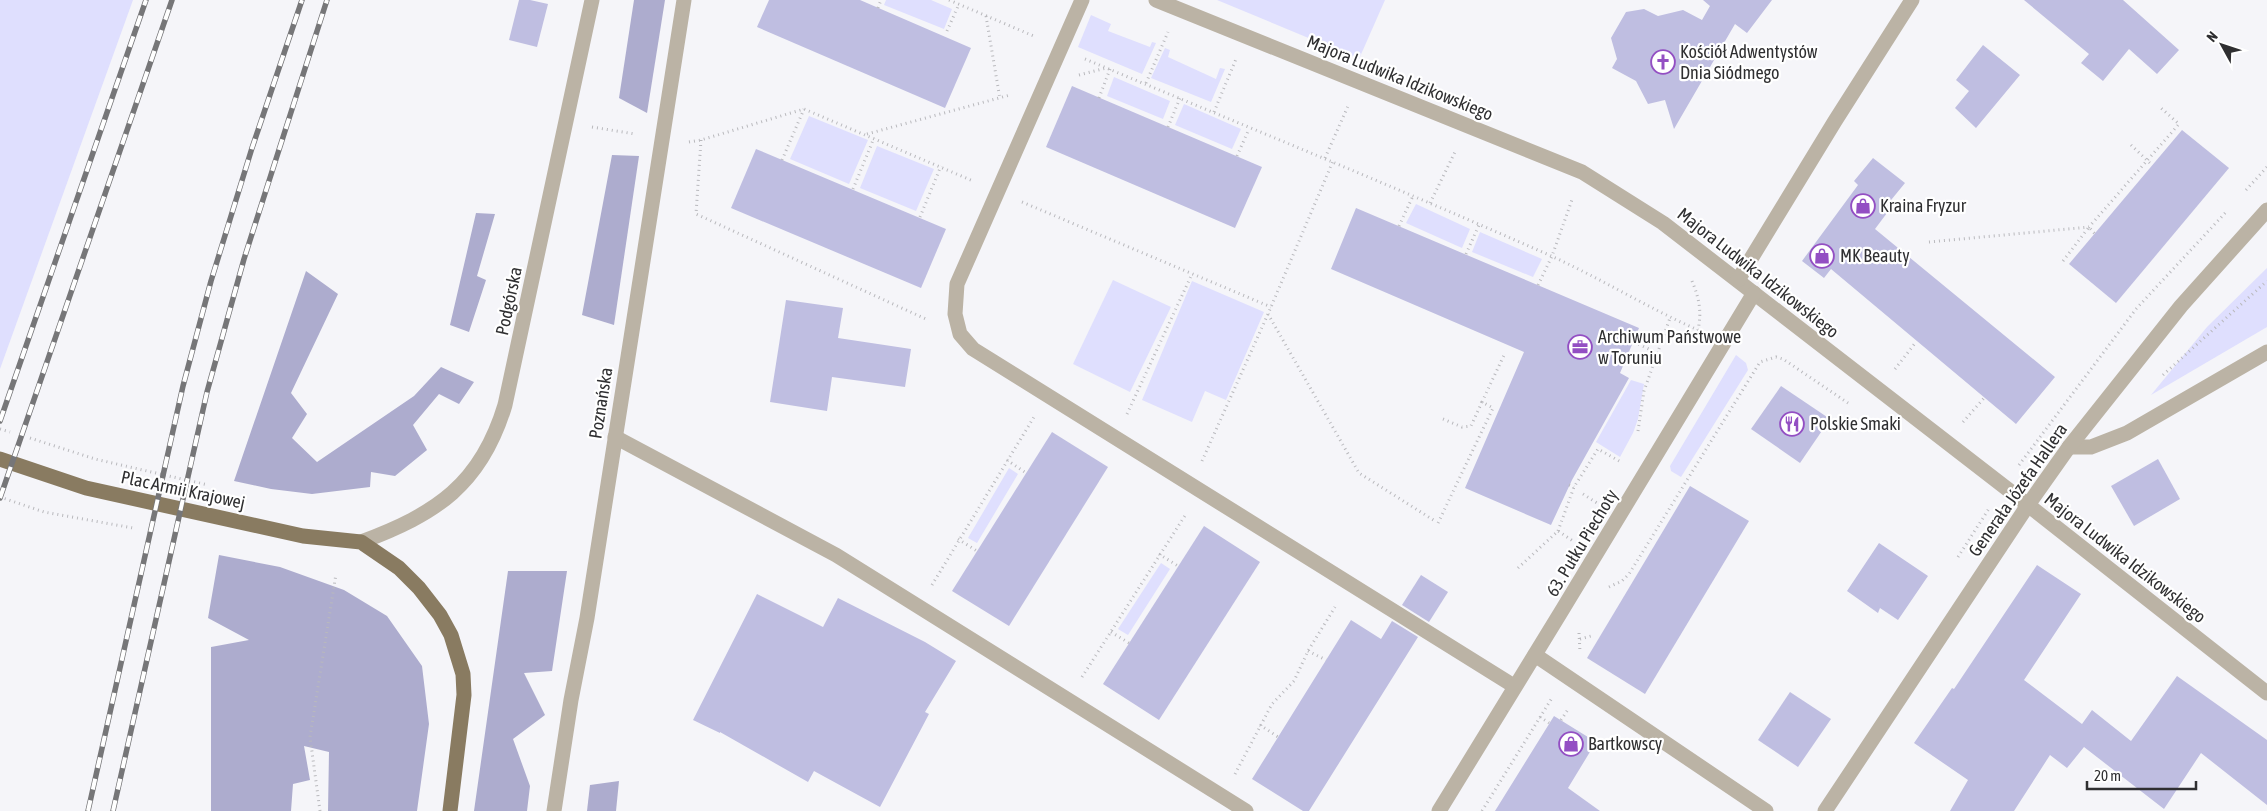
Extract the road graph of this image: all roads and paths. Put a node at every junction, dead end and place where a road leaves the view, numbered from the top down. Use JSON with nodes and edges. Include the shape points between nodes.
{"nodes":[{"id":1,"x":592,"y":0,"type":"edge"},
{"id":2,"x":684,"y":0,"type":"edge"},
{"id":3,"x":881,"y":0,"type":"edge"},
{"id":4,"x":949,"y":0,"type":"edge"},
{"id":5,"x":1082,"y":0,"type":"edge"},
{"id":6,"x":1156,"y":0,"type":"edge"},
{"id":7,"x":1912,"y":0,"type":"edge"},
{"id":8,"x":959,"y":4,"type":"junction"},
{"id":9,"x":878,"y":8,"type":"dead end"},
{"id":10,"x":1178,"y":9,"type":"junction"},
{"id":11,"x":986,"y":16,"type":"junction"},
{"id":12,"x":947,"y":31,"type":"dead end"},
{"id":13,"x":1245,"y":36,"type":"junction"},
{"id":14,"x":1061,"y":48,"type":"junction"},
{"id":15,"x":1109,"y":69,"type":"junction"},
{"id":16,"x":1358,"y":82,"type":"junction"},
{"id":17,"x":1146,"y":83,"type":"junction"},
{"id":18,"x":1046,"y":84,"type":"junction"},
{"id":19,"x":1000,"y":98,"type":"junction"},
{"id":20,"x":1099,"y":98,"type":"dead end"},
{"id":21,"x":1180,"y":98,"type":"junction"},
{"id":22,"x":2161,"y":108,"type":"dead end"},
{"id":23,"x":804,"y":109,"type":"junction"},
{"id":24,"x":1214,"y":112,"type":"junction"},
{"id":25,"x":584,"y":126,"type":"dead end"},
{"id":26,"x":1468,"y":126,"type":"junction"},
{"id":27,"x":1168,"y":127,"type":"dead end"},
{"id":28,"x":1249,"y":129,"type":"junction"},
{"id":29,"x":867,"y":134,"type":"junction"},
{"id":30,"x":641,"y":135,"type":"dead end"},
{"id":31,"x":874,"y":138,"type":"junction"},
{"id":32,"x":701,"y":140,"type":"junction"},
{"id":33,"x":686,"y":142,"type":"dead end"},
{"id":34,"x":2130,"y":144,"type":"dead end"},
{"id":35,"x":1237,"y":156,"type":"dead end"},
{"id":36,"x":1325,"y":158,"type":"junction"},
{"id":37,"x":782,"y":160,"type":"dead end"},
{"id":38,"x":2147,"y":160,"type":"junction"},
{"id":39,"x":1333,"y":161,"type":"junction"},
{"id":40,"x":2152,"y":165,"type":"dead end"},
{"id":41,"x":940,"y":166,"type":"junction"},
{"id":42,"x":1582,"y":172,"type":"junction"},
{"id":43,"x":853,"y":189,"type":"dead end"},
{"id":44,"x":999,"y":192,"type":"junction"},
{"id":45,"x":1413,"y":196,"type":"junction"},
{"id":46,"x":1430,"y":204,"type":"junction"},
{"id":47,"x":2267,"y":210,"type":"edge"},
{"id":48,"x":920,"y":217,"type":"dead end"},
{"id":49,"x":1479,"y":225,"type":"junction"},
{"id":50,"x":1399,"y":226,"type":"dead end"},
{"id":51,"x":2089,"y":227,"type":"junction"},
{"id":52,"x":2095,"y":234,"type":"dead end"},
{"id":53,"x":1928,"y":242,"type":"dead end"},
{"id":54,"x":1466,"y":254,"type":"dead end"},
{"id":55,"x":1552,"y":256,"type":"junction"},
{"id":56,"x":2063,"y":262,"type":"dead end"},
{"id":57,"x":1192,"y":274,"type":"junction"},
{"id":58,"x":1685,"y":274,"type":"dead end"},
{"id":59,"x":1738,"y":280,"type":"junction"},
{"id":60,"x":2267,"y":282,"type":"edge"},
{"id":61,"x":1538,"y":285,"type":"dead end"},
{"id":62,"x":1754,"y":293,"type":"junction"},
{"id":63,"x":1271,"y":307,"type":"junction"},
{"id":64,"x":1268,"y":314,"type":"junction"},
{"id":65,"x":1670,"y":318,"type":"junction"},
{"id":66,"x":1698,"y":330,"type":"junction"},
{"id":67,"x":960,"y":334,"type":"junction"},
{"id":68,"x":1693,"y":339,"type":"dead end"},
{"id":69,"x":1634,"y":342,"type":"dead end"},
{"id":70,"x":1916,"y":342,"type":"dead end"},
{"id":71,"x":2267,"y":352,"type":"edge"},
{"id":72,"x":1505,"y":353,"type":"dead end"},
{"id":73,"x":1657,"y":353,"type":"junction"},
{"id":74,"x":1891,"y":373,"type":"dead end"},
{"id":75,"x":2157,"y":380,"type":"dead end"},
{"id":76,"x":1047,"y":395,"type":"junction"},
{"id":77,"x":1984,"y":398,"type":"dead end"},
{"id":78,"x":1482,"y":402,"type":"junction"},
{"id":79,"x":1856,"y":408,"type":"dead end"},
{"id":80,"x":1443,"y":419,"type":"dead end"},
{"id":81,"x":1644,"y":424,"type":"dead end"},
{"id":82,"x":1960,"y":425,"type":"dead end"},
{"id":83,"x":0,"y":429,"type":"edge"},
{"id":84,"x":19,"y":435,"type":"dead end"},
{"id":85,"x":615,"y":436,"type":"junction"},
{"id":86,"x":28,"y":438,"type":"dead end"},
{"id":87,"x":1116,"y":438,"type":"junction"},
{"id":88,"x":2069,"y":447,"type":"junction"},
{"id":89,"x":1626,"y":456,"type":"dead end"},
{"id":90,"x":0,"y":459,"type":"edge"},
{"id":91,"x":1007,"y":460,"type":"junction"},
{"id":92,"x":1621,"y":463,"type":"junction"},
{"id":93,"x":1616,"y":471,"type":"dead end"},
{"id":94,"x":1026,"y":473,"type":"dead end"},
{"id":95,"x":209,"y":485,"type":"dead end"},
{"id":96,"x":1570,"y":485,"type":"dead end"},
{"id":97,"x":1574,"y":487,"type":"junction"},
{"id":98,"x":1196,"y":488,"type":"junction"},
{"id":99,"x":1583,"y":494,"type":"dead end"},
{"id":100,"x":0,"y":496,"type":"edge"},
{"id":101,"x":1602,"y":496,"type":"dead end"},
{"id":102,"x":1597,"y":504,"type":"junction"},
{"id":103,"x":2028,"y":505,"type":"junction"},
{"id":104,"x":1593,"y":512,"type":"dead end"},
{"id":105,"x":139,"y":529,"type":"dead end"},
{"id":106,"x":1558,"y":531,"type":"junction"},
{"id":107,"x":1580,"y":535,"type":"dead end"},
{"id":108,"x":958,"y":539,"type":"junction"},
{"id":109,"x":360,"y":542,"type":"junction"},
{"id":110,"x":977,"y":551,"type":"dead end"},
{"id":111,"x":1159,"y":554,"type":"junction"},
{"id":112,"x":1178,"y":566,"type":"dead end"},
{"id":113,"x":1518,"y":568,"type":"dead end"},
{"id":114,"x":336,"y":574,"type":"dead end"},
{"id":115,"x":1349,"y":584,"type":"junction"},
{"id":116,"x":1608,"y":588,"type":"dead end"},
{"id":117,"x":920,"y":606,"type":"junction"},
{"id":118,"x":1579,"y":631,"type":"dead end"},
{"id":119,"x":1110,"y":632,"type":"junction"},
{"id":120,"x":1591,"y":636,"type":"dead end"},
{"id":121,"x":1580,"y":640,"type":"junction"},
{"id":122,"x":1129,"y":643,"type":"dead end"},
{"id":123,"x":1308,"y":651,"type":"junction"},
{"id":124,"x":1535,"y":655,"type":"junction"},
{"id":125,"x":1326,"y":660,"type":"dead end"},
{"id":126,"x":1567,"y":676,"type":"junction"},
{"id":127,"x":1514,"y":686,"type":"junction"},
{"id":128,"x":2267,"y":693,"type":"edge"},
{"id":129,"x":1068,"y":699,"type":"junction"},
{"id":130,"x":1540,"y":718,"type":"junction"},
{"id":131,"x":1549,"y":723,"type":"dead end"},
{"id":132,"x":1260,"y":725,"type":"junction"},
{"id":133,"x":1278,"y":737,"type":"dead end"},
{"id":134,"x":1223,"y":797,"type":"junction"},
{"id":135,"x":320,"y":811,"type":"edge"},
{"id":136,"x":450,"y":811,"type":"edge"},
{"id":137,"x":554,"y":811,"type":"edge"},
{"id":138,"x":1246,"y":811,"type":"edge"},
{"id":139,"x":1439,"y":811,"type":"edge"},
{"id":140,"x":1482,"y":811,"type":"edge"},
{"id":141,"x":1766,"y":811,"type":"edge"},
{"id":142,"x":1825,"y":811,"type":"edge"}],
"edges":[{"from":1,"to":109,"type":"street","name":"Podgórska","via":[[498,430],[470,477],[448,497],[401,526]]},
{"from":2,"to":85,"type":"street","name":"Poznańska"},
{"from":3,"to":9,"type":"path"},
{"from":4,"to":8,"type":"path"},
{"from":5,"to":14,"type":"street"},
{"from":6,"to":10,"type":"street","name":"Majora Ludwika Idzikowskiego"},
{"from":7,"to":59,"type":"street"},
{"from":8,"to":11,"type":"path"},
{"from":8,"to":12,"type":"path"},
{"from":10,"to":13,"type":"street","name":"Majora Ludwika Idzikowskiego"},
{"from":10,"to":17,"type":"path"},
{"from":11,"to":14,"type":"path"},
{"from":11,"to":19,"type":"path"},
{"from":13,"to":16,"type":"street","name":"Majora Ludwika Idzikowskiego"},
{"from":13,"to":24,"type":"path"},
{"from":14,"to":15,"type":"path"},
{"from":14,"to":18,"type":"street"},
{"from":15,"to":17,"type":"path"},
{"from":15,"to":18,"type":"path"},
{"from":15,"to":20,"type":"path"},
{"from":16,"to":26,"type":"street","name":"Majora Ludwika Idzikowskiego"},
{"from":16,"to":36,"type":"path"},
{"from":17,"to":21,"type":"path"},
{"from":18,"to":19,"type":"path"},
{"from":18,"to":44,"type":"street"},
{"from":19,"to":29,"type":"path"},
{"from":21,"to":24,"type":"path"},
{"from":21,"to":27,"type":"path"},
{"from":22,"to":38,"type":"path","via":[[2179,124]]},
{"from":23,"to":29,"type":"path"},
{"from":23,"to":32,"type":"path"},
{"from":23,"to":37,"type":"path"},
{"from":24,"to":28,"type":"path"},
{"from":25,"to":30,"type":"path"},
{"from":26,"to":42,"type":"street","name":"Majora Ludwika Idzikowskiego"},
{"from":26,"to":46,"type":"path"},
{"from":28,"to":35,"type":"path"},
{"from":28,"to":36,"type":"path"},
{"from":29,"to":31,"type":"path"},
{"from":31,"to":41,"type":"path"},
{"from":31,"to":43,"type":"path"},
{"from":32,"to":33,"type":"path"},
{"from":32,"to":67,"type":"path","via":[[696,214]]},
{"from":34,"to":38,"type":"path"},
{"from":36,"to":39,"type":"path"},
{"from":38,"to":40,"type":"path"},
{"from":38,"to":51,"type":"path"},
{"from":39,"to":45,"type":"path"},
{"from":39,"to":63,"type":"path"},
{"from":41,"to":44,"type":"path"},
{"from":41,"to":48,"type":"path"},
{"from":42,"to":55,"type":"path"},
{"from":42,"to":59,"type":"street","name":"Majora Ludwika Idzikowskiego","via":[[1663,223]]},
{"from":44,"to":57,"type":"path"},
{"from":44,"to":67,"type":"street","via":[[957,284],[955,314]]},
{"from":45,"to":46,"type":"path"},
{"from":45,"to":50,"type":"path"},
{"from":46,"to":49,"type":"path"},
{"from":47,"to":88,"type":"street","name":"Generała Józefa Hallera","via":[[2181,306]]},
{"from":49,"to":54,"type":"path"},
{"from":49,"to":55,"type":"path"},
{"from":51,"to":52,"type":"path"},
{"from":51,"to":53,"type":"path"},
{"from":51,"to":56,"type":"path"},
{"from":55,"to":61,"type":"path"},
{"from":55,"to":65,"type":"path"},
{"from":57,"to":63,"type":"path"},
{"from":57,"to":87,"type":"path"},
{"from":58,"to":66,"type":"path","via":[[1699,297],[1702,314]]},
{"from":59,"to":62,"type":"street","name":"Majora Ludwika Idzikowskiego"},
{"from":60,"to":75,"type":"path"},
{"from":62,"to":103,"type":"street","name":"Majora Ludwika Idzikowskiego"},
{"from":62,"to":124,"type":"street","name":"63. Pułku Piechoty"},
{"from":63,"to":64,"type":"path"},
{"from":64,"to":78,"type":"path","via":[[1359,472],[1437,522],[1493,408]]},
{"from":64,"to":98,"type":"path"},
{"from":65,"to":66,"type":"path"},
{"from":65,"to":73,"type":"path"},
{"from":66,"to":68,"type":"path"},
{"from":67,"to":76,"type":"street","via":[[973,350]]},
{"from":69,"to":73,"type":"path"},
{"from":70,"to":74,"type":"path"},
{"from":71,"to":88,"type":"street","via":[[2127,433],[2091,447]]},
{"from":72,"to":78,"type":"path"},
{"from":73,"to":81,"type":"path","via":[[1644,391],[1638,433]]},
{"from":76,"to":87,"type":"street"},
{"from":76,"to":91,"type":"path"},
{"from":77,"to":82,"type":"path"},
{"from":78,"to":80,"type":"path","via":[[1470,426],[1462,427]]},
{"from":79,"to":116,"type":"path","via":[[1783,359],[1760,362],[1629,574]]},
{"from":83,"to":84,"type":"path"},
{"from":85,"to":117,"type":"street","via":[[836,555]]},
{"from":85,"to":137,"type":"street","name":"Poznańska"},
{"from":86,"to":95,"type":"path","via":[[95,459]]},
{"from":87,"to":98,"type":"street"},
{"from":88,"to":103,"type":"street","name":"Generała Józefa Hallera"},
{"from":89,"to":92,"type":"path"},
{"from":90,"to":109,"type":"main road","name":"Plac Armii Krajowej","via":[[86,488],[303,536]]},
{"from":91,"to":94,"type":"path"},
{"from":91,"to":108,"type":"path"},
{"from":92,"to":93,"type":"path"},
{"from":92,"to":97,"type":"path","via":[[1598,449]]},
{"from":96,"to":97,"type":"path"},
{"from":97,"to":106,"type":"path"},
{"from":98,"to":111,"type":"path"},
{"from":98,"to":115,"type":"street"},
{"from":99,"to":102,"type":"path"},
{"from":100,"to":105,"type":"path","via":[[44,512]]},
{"from":101,"to":102,"type":"path"},
{"from":102,"to":104,"type":"path"},
{"from":103,"to":128,"type":"street","name":"Majora Ludwika Idzikowskiego"},
{"from":103,"to":142,"type":"street","name":"Generała Józefa Hallera"},
{"from":106,"to":107,"type":"path","via":[[1575,542]]},
{"from":106,"to":113,"type":"path"},
{"from":108,"to":110,"type":"path"},
{"from":108,"to":117,"type":"path"},
{"from":109,"to":136,"type":"main road","via":[[399,568],[419,588],[448,628],[458,655],[464,695]]},
{"from":111,"to":112,"type":"path"},
{"from":111,"to":119,"type":"path"},
{"from":114,"to":135,"type":"path","via":[[310,737]]},
{"from":115,"to":123,"type":"path"},
{"from":115,"to":127,"type":"street"},
{"from":117,"to":129,"type":"street"},
{"from":118,"to":121,"type":"path"},
{"from":119,"to":122,"type":"path"},
{"from":119,"to":129,"type":"path"},
{"from":120,"to":121,"type":"path"},
{"from":121,"to":126,"type":"path","via":[[1578,657]]},
{"from":123,"to":125,"type":"path"},
{"from":123,"to":132,"type":"path","via":[[1294,680],[1272,704]]},
{"from":124,"to":126,"type":"street"},
{"from":124,"to":127,"type":"street","name":"63. Pułku Piechoty"},
{"from":126,"to":130,"type":"path"},
{"from":126,"to":141,"type":"street"},
{"from":127,"to":139,"type":"street","name":"63. Pułku Piechoty"},
{"from":129,"to":134,"type":"street"},
{"from":130,"to":131,"type":"path"},
{"from":130,"to":140,"type":"path"},
{"from":132,"to":133,"type":"path"},
{"from":132,"to":134,"type":"path"},
{"from":134,"to":138,"type":"street"}]}
